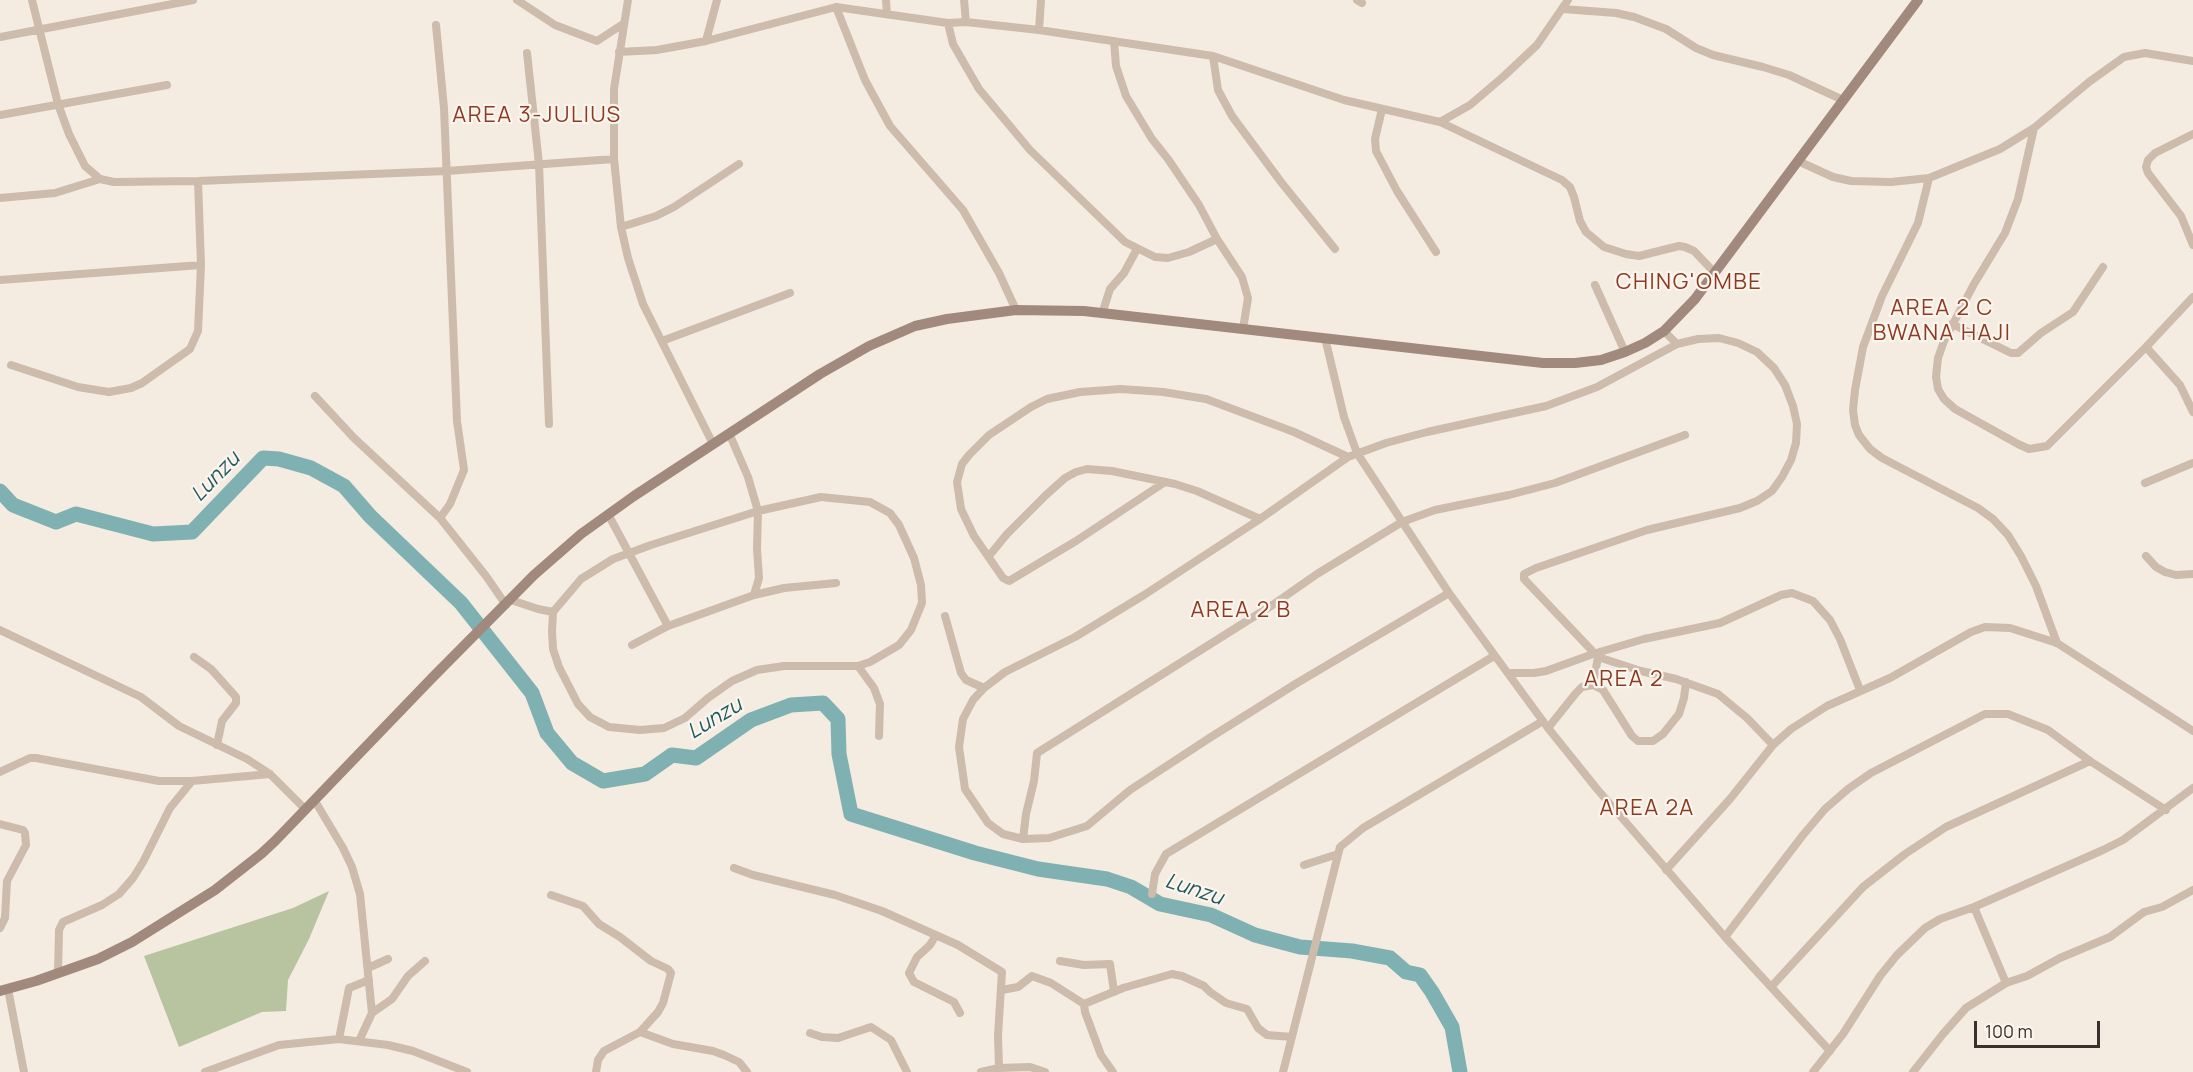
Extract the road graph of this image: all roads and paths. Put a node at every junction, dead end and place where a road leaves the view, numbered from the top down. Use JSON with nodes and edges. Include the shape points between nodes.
{"nodes":[{"id":1,"x":32,"y":0,"type":"edge"},
{"id":2,"x":193,"y":0,"type":"edge"},
{"id":3,"x":517,"y":0,"type":"edge"},
{"id":4,"x":628,"y":0,"type":"edge"},
{"id":5,"x":717,"y":0,"type":"edge"},
{"id":6,"x":886,"y":0,"type":"edge"},
{"id":7,"x":964,"y":0,"type":"edge"},
{"id":8,"x":1041,"y":0,"type":"edge"},
{"id":9,"x":1568,"y":0,"type":"edge"},
{"id":10,"x":1918,"y":0,"type":"edge"},
{"id":11,"x":836,"y":8,"type":"junction"},
{"id":12,"x":1563,"y":9,"type":"junction"},
{"id":13,"x":887,"y":13,"type":"junction"},
{"id":14,"x":966,"y":22,"type":"junction"},
{"id":15,"x":948,"y":23,"type":"junction"},
{"id":16,"x":623,"y":24,"type":"junction"},
{"id":17,"x":436,"y":25,"type":"dead end"},
{"id":18,"x":39,"y":30,"type":"junction"},
{"id":19,"x":1039,"y":30,"type":"junction"},
{"id":20,"x":0,"y":37,"type":"edge"},
{"id":21,"x":706,"y":41,"type":"junction"},
{"id":22,"x":1114,"y":41,"type":"junction"},
{"id":23,"x":619,"y":52,"type":"junction"},
{"id":24,"x":527,"y":53,"type":"dead end"},
{"id":25,"x":1213,"y":56,"type":"junction"},
{"id":26,"x":2193,"y":61,"type":"edge"},
{"id":27,"x":167,"y":85,"type":"dead end"},
{"id":28,"x":1843,"y":100,"type":"junction"},
{"id":29,"x":58,"y":104,"type":"junction"},
{"id":30,"x":1382,"y":109,"type":"junction"},
{"id":31,"x":0,"y":115,"type":"edge"},
{"id":32,"x":1440,"y":122,"type":"junction"},
{"id":33,"x":2034,"y":128,"type":"junction"},
{"id":34,"x":2193,"y":134,"type":"edge"},
{"id":35,"x":614,"y":159,"type":"junction"},
{"id":36,"x":1798,"y":161,"type":"junction"},
{"id":37,"x":539,"y":164,"type":"junction"},
{"id":38,"x":739,"y":164,"type":"dead end"},
{"id":39,"x":447,"y":171,"type":"junction"},
{"id":40,"x":1929,"y":178,"type":"junction"},
{"id":41,"x":100,"y":179,"type":"junction"},
{"id":42,"x":198,"y":181,"type":"junction"},
{"id":43,"x":0,"y":198,"type":"edge"},
{"id":44,"x":621,"y":227,"type":"junction"},
{"id":45,"x":1217,"y":239,"type":"junction"},
{"id":46,"x":2193,"y":245,"type":"edge"},
{"id":47,"x":1137,"y":249,"type":"junction"},
{"id":48,"x":1335,"y":249,"type":"dead end"},
{"id":49,"x":1436,"y":252,"type":"dead end"},
{"id":50,"x":201,"y":265,"type":"junction"},
{"id":51,"x":2103,"y":267,"type":"dead end"},
{"id":52,"x":1715,"y":273,"type":"junction"},
{"id":53,"x":0,"y":280,"type":"edge"},
{"id":54,"x":1595,"y":285,"type":"dead end"},
{"id":55,"x":790,"y":293,"type":"dead end"},
{"id":56,"x":2193,"y":297,"type":"edge"},
{"id":57,"x":1016,"y":310,"type":"junction"},
{"id":58,"x":1101,"y":314,"type":"junction"},
{"id":59,"x":1952,"y":324,"type":"junction"},
{"id":60,"x":1243,"y":329,"type":"junction"},
{"id":61,"x":1664,"y":331,"type":"junction"},
{"id":62,"x":1325,"y":338,"type":"junction"},
{"id":63,"x":662,"y":341,"type":"junction"},
{"id":64,"x":1677,"y":344,"type":"junction"},
{"id":65,"x":2146,"y":347,"type":"junction"},
{"id":66,"x":1625,"y":352,"type":"junction"},
{"id":67,"x":11,"y":365,"type":"dead end"},
{"id":68,"x":315,"y":396,"type":"dead end"},
{"id":69,"x":2191,"y":399,"type":"edge"},
{"id":70,"x":2193,"y":412,"type":"edge"},
{"id":71,"x":549,"y":424,"type":"dead end"},
{"id":72,"x":729,"y":433,"type":"junction"},
{"id":73,"x":1685,"y":435,"type":"dead end"},
{"id":74,"x":712,"y":444,"type":"junction"},
{"id":75,"x":1357,"y":453,"type":"junction"},
{"id":76,"x":1348,"y":457,"type":"junction"},
{"id":77,"x":2193,"y":463,"type":"edge"},
{"id":78,"x":1165,"y":482,"type":"junction"},
{"id":79,"x":2145,"y":483,"type":"dead end"},
{"id":80,"x":758,"y":511,"type":"junction"},
{"id":81,"x":608,"y":514,"type":"junction"},
{"id":82,"x":440,"y":518,"type":"junction"},
{"id":83,"x":1260,"y":519,"type":"junction"},
{"id":84,"x":1402,"y":522,"type":"junction"},
{"id":85,"x":628,"y":553,"type":"junction"},
{"id":86,"x":988,"y":556,"type":"junction"},
{"id":87,"x":2146,"y":556,"type":"dead end"},
{"id":88,"x":2193,"y":574,"type":"edge"},
{"id":89,"x":836,"y":583,"type":"dead end"},
{"id":90,"x":1449,"y":593,"type":"junction"},
{"id":91,"x":754,"y":595,"type":"junction"},
{"id":92,"x":508,"y":603,"type":"junction"},
{"id":93,"x":553,"y":612,"type":"junction"},
{"id":94,"x":945,"y":616,"type":"dead end"},
{"id":95,"x":668,"y":626,"type":"junction"},
{"id":96,"x":0,"y":630,"type":"edge"},
{"id":97,"x":2058,"y":643,"type":"junction"},
{"id":98,"x":632,"y":645,"type":"dead end"},
{"id":99,"x":1595,"y":655,"type":"junction"},
{"id":100,"x":1494,"y":656,"type":"junction"},
{"id":101,"x":194,"y":657,"type":"dead end"},
{"id":102,"x":858,"y":666,"type":"junction"},
{"id":103,"x":1508,"y":673,"type":"junction"},
{"id":104,"x":1686,"y":682,"type":"junction"},
{"id":105,"x":1593,"y":685,"type":"junction"},
{"id":106,"x":984,"y":688,"type":"junction"},
{"id":107,"x":1860,"y":690,"type":"junction"},
{"id":108,"x":1543,"y":720,"type":"junction"},
{"id":109,"x":1548,"y":728,"type":"junction"},
{"id":110,"x":2193,"y":731,"type":"edge"},
{"id":111,"x":879,"y":736,"type":"dead end"},
{"id":112,"x":218,"y":744,"type":"junction"},
{"id":113,"x":1773,"y":745,"type":"junction"},
{"id":114,"x":2090,"y":761,"type":"junction"},
{"id":115,"x":0,"y":772,"type":"edge"},
{"id":116,"x":270,"y":774,"type":"junction"},
{"id":117,"x":192,"y":781,"type":"junction"},
{"id":118,"x":2193,"y":788,"type":"edge"},
{"id":119,"x":315,"y":801,"type":"junction"},
{"id":120,"x":306,"y":810,"type":"junction"},
{"id":121,"x":2166,"y":810,"type":"junction"},
{"id":122,"x":0,"y":824,"type":"edge"},
{"id":123,"x":1023,"y":839,"type":"junction"},
{"id":124,"x":1338,"y":854,"type":"junction"},
{"id":125,"x":1304,"y":865,"type":"dead end"},
{"id":126,"x":734,"y":868,"type":"dead end"},
{"id":127,"x":1666,"y":870,"type":"junction"},
{"id":128,"x":2193,"y":890,"type":"edge"},
{"id":129,"x":1152,"y":894,"type":"dead end"},
{"id":130,"x":551,"y":896,"type":"dead end"},
{"id":131,"x":1974,"y":907,"type":"junction"},
{"id":132,"x":0,"y":928,"type":"edge"},
{"id":133,"x":936,"y":934,"type":"junction"},
{"id":134,"x":1725,"y":936,"type":"junction"},
{"id":135,"x":388,"y":959,"type":"dead end"},
{"id":136,"x":424,"y":961,"type":"dead end"},
{"id":137,"x":1060,"y":961,"type":"dead end"},
{"id":138,"x":368,"y":968,"type":"junction"},
{"id":139,"x":58,"y":974,"type":"junction"},
{"id":140,"x":369,"y":980,"type":"junction"},
{"id":141,"x":2006,"y":983,"type":"junction"},
{"id":142,"x":1771,"y":987,"type":"junction"},
{"id":143,"x":4,"y":990,"type":"edge"},
{"id":144,"x":1002,"y":990,"type":"junction"},
{"id":145,"x":1114,"y":992,"type":"junction"},
{"id":146,"x":1084,"y":1004,"type":"junction"},
{"id":147,"x":372,"y":1013,"type":"junction"},
{"id":148,"x":960,"y":1013,"type":"dead end"},
{"id":149,"x":640,"y":1032,"type":"junction"},
{"id":150,"x":810,"y":1033,"type":"dead end"},
{"id":151,"x":1292,"y":1037,"type":"junction"},
{"id":152,"x":339,"y":1040,"type":"junction"},
{"id":153,"x":359,"y":1041,"type":"junction"},
{"id":154,"x":1830,"y":1051,"type":"junction"},
{"id":155,"x":999,"y":1068,"type":"junction"},
{"id":156,"x":24,"y":1072,"type":"edge"},
{"id":157,"x":205,"y":1072,"type":"edge"},
{"id":158,"x":467,"y":1072,"type":"edge"},
{"id":159,"x":596,"y":1072,"type":"edge"},
{"id":160,"x":747,"y":1072,"type":"edge"},
{"id":161,"x":907,"y":1072,"type":"edge"},
{"id":162,"x":981,"y":1072,"type":"edge"},
{"id":163,"x":1045,"y":1072,"type":"edge"},
{"id":164,"x":1113,"y":1072,"type":"edge"},
{"id":165,"x":1283,"y":1072,"type":"edge"},
{"id":166,"x":1813,"y":1072,"type":"edge"},
{"id":167,"x":1914,"y":1072,"type":"edge"}],
"edges":[{"from":1,"to":18,"type":"street"},
{"from":2,"to":18,"type":"street"},
{"from":3,"to":16,"type":"street","via":[[555,25],[597,41]]},
{"from":4,"to":16,"type":"street"},
{"from":5,"to":21,"type":"street"},
{"from":6,"to":13,"type":"street"},
{"from":7,"to":14,"type":"street"},
{"from":8,"to":19,"type":"street"},
{"from":9,"to":12,"type":"street"},
{"from":10,"to":28,"type":"main road"},
{"from":11,"to":13,"type":"street"},
{"from":11,"to":21,"type":"street"},
{"from":11,"to":57,"type":"street","via":[[865,80],[890,126],[963,210]]},
{"from":12,"to":28,"type":"street","via":[[1634,17],[1666,29],[1713,55],[1789,75]]},
{"from":12,"to":32,"type":"street","via":[[1537,45],[1504,76],[1470,105]]},
{"from":13,"to":15,"type":"street"},
{"from":14,"to":15,"type":"street"},
{"from":14,"to":19,"type":"street"},
{"from":15,"to":47,"type":"street","via":[[953,44],[979,89],[1030,150],[1125,242]]},
{"from":16,"to":23,"type":"street"},
{"from":17,"to":39,"type":"street"},
{"from":18,"to":20,"type":"street"},
{"from":18,"to":29,"type":"street"},
{"from":19,"to":22,"type":"street"},
{"from":21,"to":23,"type":"street"},
{"from":22,"to":25,"type":"street"},
{"from":22,"to":45,"type":"street","via":[[1116,66],[1126,96],[1199,205]]},
{"from":23,"to":35,"type":"street","via":[[614,89]]},
{"from":24,"to":37,"type":"street"},
{"from":25,"to":30,"type":"street"},
{"from":25,"to":48,"type":"street","via":[[1218,90],[1232,116]]},
{"from":26,"to":33,"type":"street","via":[[2145,53],[2124,57]]},
{"from":27,"to":29,"type":"street"},
{"from":28,"to":36,"type":"main road"},
{"from":29,"to":31,"type":"street"},
{"from":29,"to":41,"type":"street","via":[[85,166]]},
{"from":30,"to":32,"type":"street"},
{"from":30,"to":49,"type":"street","via":[[1376,151]]},
{"from":32,"to":52,"type":"street","via":[[1562,180],[1570,187],[1586,232],[1604,247],[1639,256],[1679,246],[1694,251]]},
{"from":33,"to":40,"type":"street","via":[[2000,149]]},
{"from":33,"to":59,"type":"street","via":[[2019,199],[2005,233]]},
{"from":34,"to":46,"type":"street","via":[[2155,153],[2146,167],[2181,216]]},
{"from":35,"to":37,"type":"street"},
{"from":35,"to":44,"type":"street"},
{"from":36,"to":40,"type":"street","via":[[1851,181]]},
{"from":36,"to":52,"type":"main road"},
{"from":37,"to":39,"type":"street"},
{"from":37,"to":71,"type":"street"},
{"from":38,"to":44,"type":"street","via":[[674,207]]},
{"from":39,"to":42,"type":"street"},
{"from":39,"to":82,"type":"street","via":[[457,421],[464,470]]},
{"from":40,"to":97,"type":"street","via":[[1914,232],[1882,296],[1863,347],[1855,390],[1855,425],[1870,449],[1882,458],[1978,508],[2001,527],[2036,586]]},
{"from":41,"to":42,"type":"street"},
{"from":41,"to":43,"type":"street","via":[[55,193]]},
{"from":42,"to":50,"type":"street"},
{"from":44,"to":63,"type":"street","via":[[638,291]]},
{"from":45,"to":47,"type":"street","via":[[1168,258]]},
{"from":45,"to":60,"type":"street","via":[[1247,290]]},
{"from":47,"to":58,"type":"street","via":[[1110,289]]},
{"from":50,"to":53,"type":"street"},
{"from":50,"to":67,"type":"street","via":[[194,342],[183,355],[142,383],[119,391],[95,391]]},
{"from":51,"to":59,"type":"street","via":[[2073,312],[2018,353]]},
{"from":52,"to":61,"type":"main road"},
{"from":54,"to":66,"type":"street"},
{"from":55,"to":63,"type":"street"},
{"from":56,"to":65,"type":"street"},
{"from":57,"to":58,"type":"main road"},
{"from":57,"to":72,"type":"main road","via":[[946,319],[869,346]]},
{"from":58,"to":60,"type":"main road"},
{"from":59,"to":65,"type":"street","via":[[1938,358],[1936,377],[1944,399],[1955,409],[2029,449],[2047,446]]},
{"from":60,"to":62,"type":"main road"},
{"from":61,"to":64,"type":"street"},
{"from":61,"to":66,"type":"main road"},
{"from":62,"to":66,"type":"main road","via":[[1543,363],[1601,360]]},
{"from":62,"to":75,"type":"street"},
{"from":63,"to":74,"type":"street"},
{"from":64,"to":75,"type":"street","via":[[1597,387],[1556,403],[1427,432]]},
{"from":64,"to":99,"type":"street","via":[[1719,338],[1757,352],[1774,368],[1793,406],[1797,424],[1794,452],[1772,491],[1757,501],[1647,531],[1524,574],[1527,584]]},
{"from":65,"to":69,"type":"street"},
{"from":68,"to":82,"type":"street"},
{"from":69,"to":70,"type":"street"},
{"from":72,"to":74,"type":"main road"},
{"from":72,"to":80,"type":"street"},
{"from":73,"to":84,"type":"street","via":[[1555,483],[1435,510]]},
{"from":74,"to":81,"type":"main road"},
{"from":75,"to":76,"type":"street"},
{"from":75,"to":84,"type":"street"},
{"from":76,"to":83,"type":"street"},
{"from":76,"to":86,"type":"street","via":[[1206,399],[1121,389],[1047,399],[989,435],[962,464],[957,482],[961,509]]},
{"from":77,"to":79,"type":"street"},
{"from":78,"to":83,"type":"street","via":[[1197,490]]},
{"from":78,"to":86,"type":"street","via":[[1112,471],[1076,472],[1046,495]]},
{"from":78,"to":86,"type":"street","via":[[1009,581]]},
{"from":80,"to":85,"type":"street"},
{"from":80,"to":91,"type":"street","via":[[759,578]]},
{"from":80,"to":102,"type":"street","via":[[822,497],[856,500],[880,506],[899,525],[914,558],[922,603],[911,630],[899,645]]},
{"from":81,"to":85,"type":"street"},
{"from":81,"to":92,"type":"main road","via":[[552,559]]},
{"from":82,"to":92,"type":"street"},
{"from":83,"to":106,"type":"street","via":[[1135,601],[1076,637],[1005,672]]},
{"from":84,"to":90,"type":"street"},
{"from":84,"to":123,"type":"street","via":[[1037,753]]},
{"from":85,"to":93,"type":"street","via":[[581,579]]},
{"from":85,"to":95,"type":"street"},
{"from":87,"to":88,"type":"street","via":[[2165,572]]},
{"from":89,"to":91,"type":"street"},
{"from":90,"to":100,"type":"street"},
{"from":90,"to":123,"type":"street","via":[[1210,737],[1130,790],[1087,826],[1049,838]]},
{"from":91,"to":95,"type":"street"},
{"from":92,"to":93,"type":"street"},
{"from":92,"to":119,"type":"main road"},
{"from":93,"to":102,"type":"street","via":[[553,649],[559,667],[578,704],[590,717],[609,727],[664,728],[685,718],[732,681],[757,670]]},
{"from":94,"to":106,"type":"street","via":[[961,673],[966,680]]},
{"from":95,"to":98,"type":"street"},
{"from":96,"to":112,"type":"street","via":[[141,697],[179,726]]},
{"from":97,"to":107,"type":"street","via":[[2010,628],[1985,627]]},
{"from":97,"to":110,"type":"street"},
{"from":99,"to":103,"type":"street","via":[[1534,673]]},
{"from":99,"to":104,"type":"street"},
{"from":99,"to":105,"type":"street"},
{"from":99,"to":107,"type":"street","via":[[1663,634],[1720,623],[1792,593],[1812,601],[1830,620]]},
{"from":100,"to":103,"type":"street"},
{"from":100,"to":129,"type":"street","via":[[1166,854],[1155,874]]},
{"from":101,"to":112,"type":"street","via":[[211,669],[236,697],[236,703],[222,721]]},
{"from":102,"to":111,"type":"street","via":[[880,704]]},
{"from":103,"to":108,"type":"street"},
{"from":104,"to":105,"type":"street","via":[[1679,714],[1663,734],[1645,742],[1632,736],[1603,690]]},
{"from":104,"to":113,"type":"street","via":[[1726,699]]},
{"from":105,"to":109,"type":"street","via":[[1582,687]]},
{"from":106,"to":123,"type":"street","via":[[963,719],[959,747],[964,789],[988,823],[1003,834]]},
{"from":107,"to":113,"type":"street","via":[[1809,717]]},
{"from":108,"to":109,"type":"street"},
{"from":108,"to":124,"type":"street","via":[[1363,828],[1344,842]]},
{"from":109,"to":127,"type":"street"},
{"from":112,"to":116,"type":"street"},
{"from":113,"to":127,"type":"street"},
{"from":114,"to":121,"type":"street"},
{"from":114,"to":134,"type":"street","via":[[2048,730],[2008,714],[1977,717],[1871,773],[1825,809]]},
{"from":114,"to":142,"type":"street","via":[[1946,827],[1905,854],[1863,887]]},
{"from":115,"to":117,"type":"street","via":[[36,758],[141,778]]},
{"from":116,"to":117,"type":"street"},
{"from":116,"to":120,"type":"street"},
{"from":117,"to":139,"type":"street","via":[[170,808],[143,862],[119,894],[63,922],[59,930]]},
{"from":118,"to":121,"type":"street"},
{"from":119,"to":120,"type":"main road"},
{"from":119,"to":138,"type":"street","via":[[357,879]]},
{"from":120,"to":139,"type":"main road","via":[[261,854],[176,916],[98,959]]},
{"from":121,"to":131,"type":"street","via":[[2123,840]]},
{"from":122,"to":132,"type":"street","via":[[23,830],[26,845],[7,881]]},
{"from":124,"to":125,"type":"street"},
{"from":124,"to":151,"type":"street"},
{"from":126,"to":133,"type":"street","via":[[836,895]]},
{"from":127,"to":134,"type":"street"},
{"from":128,"to":141,"type":"street","via":[[2144,912],[2103,941]]},
{"from":130,"to":149,"type":"street","via":[[583,906],[599,924],[671,973],[663,1003]]},
{"from":131,"to":141,"type":"street"},
{"from":131,"to":154,"type":"street","via":[[1941,920],[1913,939],[1880,976]]},
{"from":133,"to":144,"type":"street","via":[[1002,972]]},
{"from":133,"to":148,"type":"street","via":[[909,973],[914,982],[954,1002]]},
{"from":134,"to":142,"type":"street"},
{"from":135,"to":138,"type":"street"},
{"from":136,"to":147,"type":"street","via":[[396,995]]},
{"from":137,"to":145,"type":"street","via":[[1110,964]]},
{"from":138,"to":140,"type":"street"},
{"from":139,"to":143,"type":"main road"},
{"from":140,"to":147,"type":"street"},
{"from":140,"to":152,"type":"street","via":[[349,988]]},
{"from":141,"to":167,"type":"street","via":[[1966,1008]]},
{"from":142,"to":154,"type":"street"},
{"from":143,"to":156,"type":"street"},
{"from":144,"to":146,"type":"street","via":[[1018,987],[1032,976],[1051,982]]},
{"from":144,"to":155,"type":"street"},
{"from":145,"to":146,"type":"street"},
{"from":145,"to":151,"type":"street","via":[[1166,974],[1182,976],[1226,1003],[1247,1009],[1267,1035]]},
{"from":146,"to":164,"type":"street","via":[[1101,1055]]},
{"from":147,"to":153,"type":"street"},
{"from":149,"to":159,"type":"street","via":[[604,1051]]},
{"from":149,"to":160,"type":"street","via":[[673,1044],[713,1051],[739,1062]]},
{"from":150,"to":161,"type":"street","via":[[838,1038],[871,1027],[891,1040]]},
{"from":151,"to":165,"type":"street"},
{"from":152,"to":153,"type":"street"},
{"from":152,"to":157,"type":"street","via":[[279,1045]]},
{"from":153,"to":158,"type":"street","via":[[412,1051]]},
{"from":154,"to":166,"type":"street"},
{"from":155,"to":162,"type":"street"},
{"from":155,"to":163,"type":"street","via":[[1030,1067]]}]}
